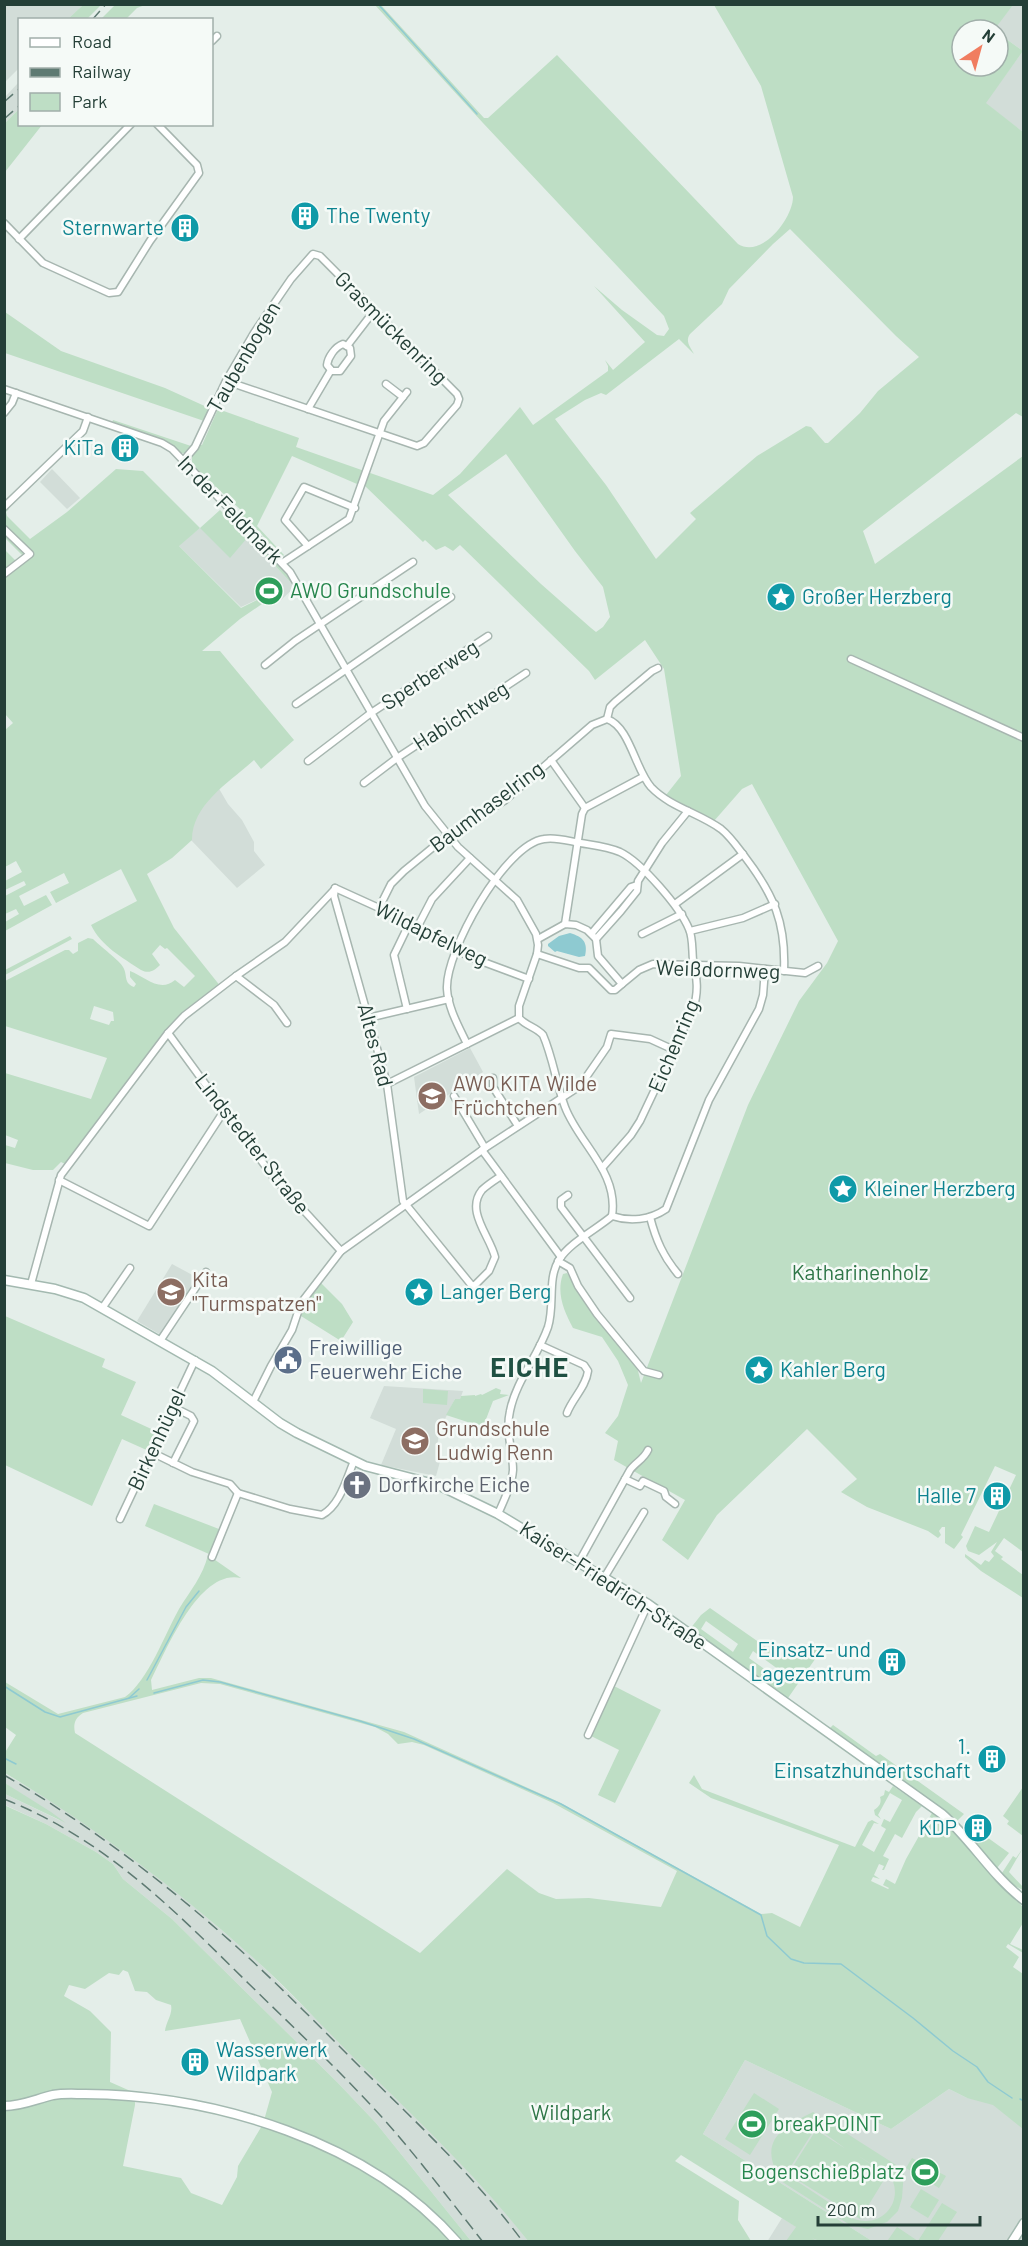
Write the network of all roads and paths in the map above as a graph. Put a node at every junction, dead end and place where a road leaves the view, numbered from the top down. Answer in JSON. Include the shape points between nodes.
{"nodes":[{"id":1,"x":129,"y":126,"type":"edge"},
{"id":2,"x":159,"y":126,"type":"edge"},
{"id":3,"x":4,"y":223,"type":"edge"},
{"id":4,"x":19,"y":238,"type":"junction"},
{"id":5,"x":309,"y":257,"type":"joint"},
{"id":6,"x":374,"y":311,"type":"junction"},
{"id":7,"x":347,"y":346,"type":"junction"},
{"id":8,"x":331,"y":370,"type":"junction"},
{"id":9,"x":226,"y":381,"type":"junction"},
{"id":10,"x":386,"y":384,"type":"dead end"},
{"id":11,"x":4,"y":389,"type":"edge"},
{"id":12,"x":16,"y":393,"type":"junction"},
{"id":13,"x":308,"y":409,"type":"junction"},
{"id":14,"x":4,"y":413,"type":"edge"},
{"id":15,"x":88,"y":417,"type":"junction"},
{"id":16,"x":380,"y":434,"type":"junction"},
{"id":17,"x":183,"y":460,"type":"junction"},
{"id":18,"x":4,"y":507,"type":"edge"},
{"id":19,"x":355,"y":508,"type":"junction"},
{"id":20,"x":4,"y":529,"type":"edge"},
{"id":21,"x":308,"y":546,"type":"junction"},
{"id":22,"x":413,"y":562,"type":"dead end"},
{"id":23,"x":282,"y":563,"type":"junction"},
{"id":24,"x":4,"y":574,"type":"edge"},
{"id":25,"x":451,"y":597,"type":"dead end"},
{"id":26,"x":321,"y":624,"type":"junction"},
{"id":27,"x":488,"y":636,"type":"dead end"},
{"id":28,"x":851,"y":658,"type":"dead end"},
{"id":29,"x":265,"y":665,"type":"dead end"},
{"id":30,"x":658,"y":668,"type":"dead end"},
{"id":31,"x":347,"y":669,"type":"junction"},
{"id":32,"x":526,"y":673,"type":"dead end"},
{"id":33,"x":296,"y":704,"type":"dead end"},
{"id":34,"x":371,"y":713,"type":"junction"},
{"id":35,"x":607,"y":719,"type":"junction"},
{"id":36,"x":1023,"y":738,"type":"edge"},
{"id":37,"x":397,"y":758,"type":"junction"},
{"id":38,"x":550,"y":760,"type":"junction"},
{"id":39,"x":308,"y":761,"type":"dead end"},
{"id":40,"x":643,"y":777,"type":"junction"},
{"id":41,"x":364,"y":783,"type":"dead end"},
{"id":42,"x":585,"y":808,"type":"junction"},
{"id":43,"x":688,"y":811,"type":"junction"},
{"id":44,"x":448,"y":835,"type":"junction"},
{"id":45,"x":578,"y":843,"type":"junction"},
{"id":46,"x":743,"y":854,"type":"junction"},
{"id":47,"x":470,"y":858,"type":"junction"},
{"id":48,"x":644,"y":872,"type":"junction"},
{"id":49,"x":496,"y":880,"type":"junction"},
{"id":50,"x":335,"y":888,"type":"junction"},
{"id":51,"x":675,"y":904,"type":"junction"},
{"id":52,"x":775,"y":904,"type":"junction"},
{"id":53,"x":379,"y":908,"type":"junction"},
{"id":54,"x":682,"y":914,"type":"junction"},
{"id":55,"x":409,"y":924,"type":"junction"},
{"id":56,"x":565,"y":924,"type":"junction"},
{"id":57,"x":417,"y":928,"type":"junction"},
{"id":58,"x":690,"y":931,"type":"junction"},
{"id":59,"x":642,"y":934,"type":"dead end"},
{"id":60,"x":594,"y":936,"type":"junction"},
{"id":61,"x":538,"y":939,"type":"junction"},
{"id":62,"x":457,"y":949,"type":"junction"},
{"id":63,"x":537,"y":954,"type":"junction"},
{"id":64,"x":695,"y":965,"type":"junction"},
{"id":65,"x":818,"y":966,"type":"dead end"},
{"id":66,"x":765,"y":969,"type":"junction"},
{"id":67,"x":784,"y":971,"type":"junction"},
{"id":68,"x":236,"y":976,"type":"junction"},
{"id":69,"x":529,"y":979,"type":"junction"},
{"id":70,"x":622,"y":984,"type":"junction"},
{"id":71,"x":449,"y":999,"type":"junction"},
{"id":72,"x":407,"y":1009,"type":"junction"},
{"id":73,"x":368,"y":1018,"type":"junction"},
{"id":74,"x":519,"y":1018,"type":"junction"},
{"id":75,"x":287,"y":1023,"type":"dead end"},
{"id":76,"x":168,"y":1033,"type":"junction"},
{"id":77,"x":467,"y":1044,"type":"junction"},
{"id":78,"x":674,"y":1050,"type":"junction"},
{"id":79,"x":493,"y":1078,"type":"dead end"},
{"id":80,"x":387,"y":1084,"type":"junction"},
{"id":81,"x":454,"y":1096,"type":"dead end"},
{"id":82,"x":562,"y":1098,"type":"junction"},
{"id":83,"x":224,"y":1111,"type":"junction"},
{"id":84,"x":518,"y":1126,"type":"junction"},
{"id":85,"x":483,"y":1149,"type":"junction"},
{"id":86,"x":602,"y":1168,"type":"junction"},
{"id":87,"x":501,"y":1176,"type":"junction"},
{"id":88,"x":59,"y":1180,"type":"junction"},
{"id":89,"x":568,"y":1195,"type":"dead end"},
{"id":90,"x":405,"y":1204,"type":"junction"},
{"id":91,"x":612,"y":1216,"type":"junction"},
{"id":92,"x":650,"y":1217,"type":"junction"},
{"id":93,"x":584,"y":1238,"type":"junction"},
{"id":94,"x":341,"y":1251,"type":"junction"},
{"id":95,"x":560,"y":1259,"type":"junction"},
{"id":96,"x":130,"y":1268,"type":"dead end"},
{"id":97,"x":206,"y":1272,"type":"dead end"},
{"id":98,"x":678,"y":1274,"type":"dead end"},
{"id":99,"x":4,"y":1280,"type":"edge"},
{"id":100,"x":31,"y":1284,"type":"junction"},
{"id":101,"x":630,"y":1298,"type":"dead end"},
{"id":102,"x":103,"y":1307,"type":"junction"},
{"id":103,"x":160,"y":1341,"type":"junction"},
{"id":104,"x":540,"y":1345,"type":"junction"},
{"id":105,"x":195,"y":1360,"type":"junction"},
{"id":106,"x":659,"y":1375,"type":"dead end"},
{"id":107,"x":253,"y":1402,"type":"junction"},
{"id":108,"x":172,"y":1407,"type":"junction"},
{"id":109,"x":567,"y":1413,"type":"dead end"},
{"id":110,"x":648,"y":1450,"type":"dead end"},
{"id":111,"x":151,"y":1452,"type":"junction"},
{"id":112,"x":354,"y":1461,"type":"junction"},
{"id":113,"x":173,"y":1463,"type":"junction"},
{"id":114,"x":625,"y":1479,"type":"junction"},
{"id":115,"x":238,"y":1493,"type":"junction"},
{"id":116,"x":675,"y":1504,"type":"dead end"},
{"id":117,"x":644,"y":1512,"type":"dead end"},
{"id":118,"x":498,"y":1514,"type":"junction"},
{"id":119,"x":120,"y":1519,"type":"dead end"},
{"id":120,"x":212,"y":1557,"type":"dead end"},
{"id":121,"x":579,"y":1563,"type":"junction"},
{"id":122,"x":604,"y":1578,"type":"junction"},
{"id":123,"x":648,"y":1604,"type":"junction"},
{"id":124,"x":588,"y":1735,"type":"dead end"},
{"id":125,"x":1023,"y":1900,"type":"edge"},
{"id":126,"x":4,"y":2106,"type":"edge"},
{"id":127,"x":1023,"y":2223,"type":"edge"},
{"id":128,"x":457,"y":2241,"type":"edge"},
{"id":129,"x":1012,"y":2241,"type":"edge"}],
"edges":[{"from":1,"to":4,"type":"street"},
{"from":2,"to":4,"type":"street","via":[[197,165],[199,173],[118,292],[109,293],[46,264]]},
{"from":3,"to":4,"type":"street"},
{"from":5,"to":6,"type":"street","name":"Grasmückenring","via":[[320,256]]},
{"from":5,"to":9,"type":"street","name":"Taubenbogen","via":[[267,313]]},
{"from":6,"to":7,"type":"street"},
{"from":6,"to":16,"type":"street","name":"Grasmückenring","via":[[459,399],[420,446]]},
{"from":7,"to":8,"type":"street","via":[[338,346],[328,359]]},
{"from":7,"to":8,"type":"street","via":[[350,358],[340,371]]},
{"from":8,"to":13,"type":"street"},
{"from":9,"to":13,"type":"street","name":"Grasmückenring"},
{"from":9,"to":17,"type":"street","name":"Taubenbogen","via":[[195,447]]},
{"from":10,"to":16,"type":"street","via":[[405,394],[386,417]]},
{"from":11,"to":12,"type":"street","name":"In der Feldmark"},
{"from":12,"to":14,"type":"street"},
{"from":12,"to":15,"type":"street","name":"In der Feldmark"},
{"from":13,"to":16,"type":"street","name":"Grasmückenring"},
{"from":15,"to":17,"type":"street","name":"In der Feldmark","via":[[162,444]]},
{"from":15,"to":18,"type":"street","via":[[80,434]]},
{"from":16,"to":19,"type":"street"},
{"from":17,"to":23,"type":"street","name":"In der Feldmark"},
{"from":19,"to":21,"type":"street","via":[[344,523]]},
{"from":19,"to":21,"type":"street","via":[[304,486],[285,520]]},
{"from":20,"to":24,"type":"street","via":[[30,554]]},
{"from":21,"to":23,"type":"street"},
{"from":22,"to":26,"type":"street"},
{"from":23,"to":26,"type":"street","name":"In der Feldmark"},
{"from":25,"to":31,"type":"street"},
{"from":26,"to":29,"type":"street"},
{"from":26,"to":31,"type":"street","name":"In der Feldmark"},
{"from":27,"to":34,"type":"street","name":"Sperberweg"},
{"from":28,"to":36,"type":"street"},
{"from":30,"to":35,"type":"street","name":"Baumhaselring","via":[[615,702]]},
{"from":31,"to":33,"type":"street"},
{"from":31,"to":34,"type":"street","name":"In der Feldmark"},
{"from":32,"to":37,"type":"street","name":"Habichtweg"},
{"from":34,"to":37,"type":"street","name":"In der Feldmark"},
{"from":34,"to":39,"type":"street","name":"Sperberweg"},
{"from":35,"to":38,"type":"street","name":"Baumhaselring","via":[[592,725]]},
{"from":35,"to":40,"type":"street","via":[[620,727]]},
{"from":37,"to":41,"type":"street","name":"Habichtweg"},
{"from":37,"to":44,"type":"street","name":"In der Feldmark","via":[[425,806]]},
{"from":38,"to":42,"type":"street"},
{"from":38,"to":44,"type":"street","name":"Baumhaselring","via":[[504,801]]},
{"from":40,"to":42,"type":"street"},
{"from":40,"to":43,"type":"street","via":[[660,795]]},
{"from":42,"to":45,"type":"street"},
{"from":43,"to":46,"type":"street","via":[[722,830]]},
{"from":43,"to":48,"type":"street"},
{"from":44,"to":47,"type":"street","name":"In der Feldmark"},
{"from":44,"to":53,"type":"street","name":"Baumhaselring","via":[[392,884]]},
{"from":45,"to":48,"type":"street","name":"Eichenring","via":[[621,853]]},
{"from":45,"to":49,"type":"street","name":"Eichenring","via":[[544,838],[531,843],[511,859]]},
{"from":45,"to":56,"type":"street"},
{"from":46,"to":51,"type":"street"},
{"from":46,"to":52,"type":"street"},
{"from":47,"to":49,"type":"street","name":"In der Feldmark"},
{"from":47,"to":57,"type":"street","via":[[432,899]]},
{"from":48,"to":51,"type":"street","name":"Eichenring"},
{"from":48,"to":60,"type":"street","via":[[628,903]]},
{"from":49,"to":61,"type":"street","name":"In der Feldmark","via":[[517,900]]},
{"from":49,"to":62,"type":"street","name":"Eichenring","via":[[475,908]]},
{"from":50,"to":53,"type":"street","name":"Wildapfelweg"},
{"from":50,"to":68,"type":"street","via":[[285,942]]},
{"from":50,"to":73,"type":"street","name":"Altes Rad"},
{"from":51,"to":54,"type":"street","name":"Eichenring"},
{"from":52,"to":58,"type":"street","via":[[743,918]]},
{"from":52,"to":67,"type":"street","via":[[784,938]]},
{"from":53,"to":55,"type":"street","name":"Wildapfelweg"},
{"from":54,"to":58,"type":"street","name":"Eichenring"},
{"from":54,"to":59,"type":"street"},
{"from":55,"to":57,"type":"street","name":"Wildapfelweg"},
{"from":55,"to":72,"type":"street","via":[[394,955]]},
{"from":56,"to":60,"type":"street","via":[[582,927]]},
{"from":56,"to":61,"type":"street"},
{"from":57,"to":62,"type":"street","name":"Wildapfelweg"},
{"from":58,"to":64,"type":"street","name":"Eichenring"},
{"from":60,"to":70,"type":"street","via":[[598,956]]},
{"from":61,"to":63,"type":"street"},
{"from":62,"to":69,"type":"street","name":"Wildapfelweg"},
{"from":62,"to":71,"type":"street","name":"Eichenring","via":[[447,978]]},
{"from":63,"to":69,"type":"street"},
{"from":63,"to":70,"type":"street","via":[[589,968],[611,990]]},
{"from":64,"to":66,"type":"street","name":"Weißdornweg"},
{"from":64,"to":70,"type":"street","name":"Weißdornweg","via":[[653,964]]},
{"from":64,"to":78,"type":"street","name":"Eichenring","via":[[696,1002]]},
{"from":65,"to":67,"type":"street","name":"Weißdornweg","via":[[805,973]]},
{"from":66,"to":67,"type":"street","name":"Weißdornweg"},
{"from":66,"to":92,"type":"street","via":[[759,1009],[705,1108],[670,1202],[666,1209]]},
{"from":68,"to":75,"type":"street","via":[[274,1005]]},
{"from":68,"to":76,"type":"street"},
{"from":69,"to":74,"type":"street"},
{"from":71,"to":72,"type":"street"},
{"from":71,"to":77,"type":"street","name":"Eichenring"},
{"from":72,"to":73,"type":"street"},
{"from":73,"to":80,"type":"street","name":"Altes Rad"},
{"from":74,"to":77,"type":"street"},
{"from":74,"to":82,"type":"street","via":[[543,1035]]},
{"from":76,"to":83,"type":"street","name":"Lindstedter Straße"},
{"from":76,"to":88,"type":"street"},
{"from":77,"to":80,"type":"street"},
{"from":78,"to":82,"type":"street","via":[[644,1037],[610,1034],[607,1047],[586,1079]]},
{"from":78,"to":86,"type":"street","name":"Eichenring","via":[[640,1121]]},
{"from":79,"to":84,"type":"street","via":[[493,1087]]},
{"from":80,"to":90,"type":"street","name":"Altes Rad"},
{"from":81,"to":85,"type":"street"},
{"from":82,"to":84,"type":"street"},
{"from":82,"to":86,"type":"street","via":[[575,1128]]},
{"from":83,"to":88,"type":"street","via":[[149,1226]]},
{"from":83,"to":94,"type":"street","name":"Lindstedter Straße","via":[[274,1178]]},
{"from":84,"to":85,"type":"street"},
{"from":85,"to":87,"type":"street"},
{"from":85,"to":90,"type":"street"},
{"from":86,"to":91,"type":"street","via":[[612,1193]]},
{"from":87,"to":90,"type":"street","via":[[482,1190],[476,1206],[495,1257],[489,1271],[473,1287]]},
{"from":87,"to":95,"type":"street"},
{"from":88,"to":100,"type":"street"},
{"from":89,"to":93,"type":"street","via":[[561,1200],[561,1207]]},
{"from":90,"to":94,"type":"street"},
{"from":91,"to":92,"type":"street","via":[[628,1220]]},
{"from":91,"to":93,"type":"street"},
{"from":92,"to":98,"type":"street","via":[[665,1258]]},
{"from":93,"to":95,"type":"street"},
{"from":93,"to":101,"type":"street"},
{"from":94,"to":107,"type":"street","via":[[301,1303],[292,1330]]},
{"from":95,"to":104,"type":"street","via":[[553,1277],[551,1313]]},
{"from":95,"to":106,"type":"street","via":[[570,1268],[597,1314],[644,1371]]},
{"from":96,"to":102,"type":"street"},
{"from":97,"to":103,"type":"street"},
{"from":99,"to":100,"type":"street","name":"Kaiser-Friedrich-Straße"},
{"from":100,"to":102,"type":"street","name":"Kaiser-Friedrich-Straße","via":[[74,1294]]},
{"from":102,"to":103,"type":"street","name":"Kaiser-Friedrich-Straße"},
{"from":103,"to":105,"type":"street","name":"Kaiser-Friedrich-Straße"},
{"from":104,"to":109,"type":"street","via":[[584,1365],[588,1371]]},
{"from":104,"to":118,"type":"street","via":[[510,1412],[508,1436],[513,1473]]},
{"from":105,"to":107,"type":"street","name":"Kaiser-Friedrich-Straße"},
{"from":105,"to":108,"type":"street","name":"Birkenhügel"},
{"from":107,"to":112,"type":"street","name":"Kaiser-Friedrich-Straße","via":[[297,1433]]},
{"from":108,"to":111,"type":"street","name":"Birkenhügel"},
{"from":108,"to":113,"type":"street","via":[[194,1421]]},
{"from":110,"to":114,"type":"street"},
{"from":111,"to":113,"type":"street"},
{"from":111,"to":119,"type":"street","name":"Birkenhügel"},
{"from":112,"to":115,"type":"street","via":[[336,1502],[322,1515]]},
{"from":112,"to":118,"type":"street","name":"Kaiser-Friedrich-Straße","via":[[438,1485]]},
{"from":113,"to":115,"type":"street","via":[[230,1484]]},
{"from":114,"to":116,"type":"street","via":[[640,1486],[643,1481],[654,1486]]},
{"from":114,"to":121,"type":"street"},
{"from":115,"to":120,"type":"street"},
{"from":117,"to":122,"type":"street"},
{"from":118,"to":121,"type":"street","name":"Kaiser-Friedrich-Straße"},
{"from":121,"to":122,"type":"street","name":"Kaiser-Friedrich-Straße"},
{"from":122,"to":123,"type":"street","name":"Kaiser-Friedrich-Straße"},
{"from":123,"to":124,"type":"street"},
{"from":123,"to":125,"type":"street","name":"Kaiser-Friedrich-Straße","via":[[942,1814]]},
{"from":126,"to":128,"type":"street","via":[[55,2095],[128,2096],[187,2104],[254,2121],[312,2140],[359,2163],[395,2186]]},
{"from":127,"to":129,"type":"street"}]}
